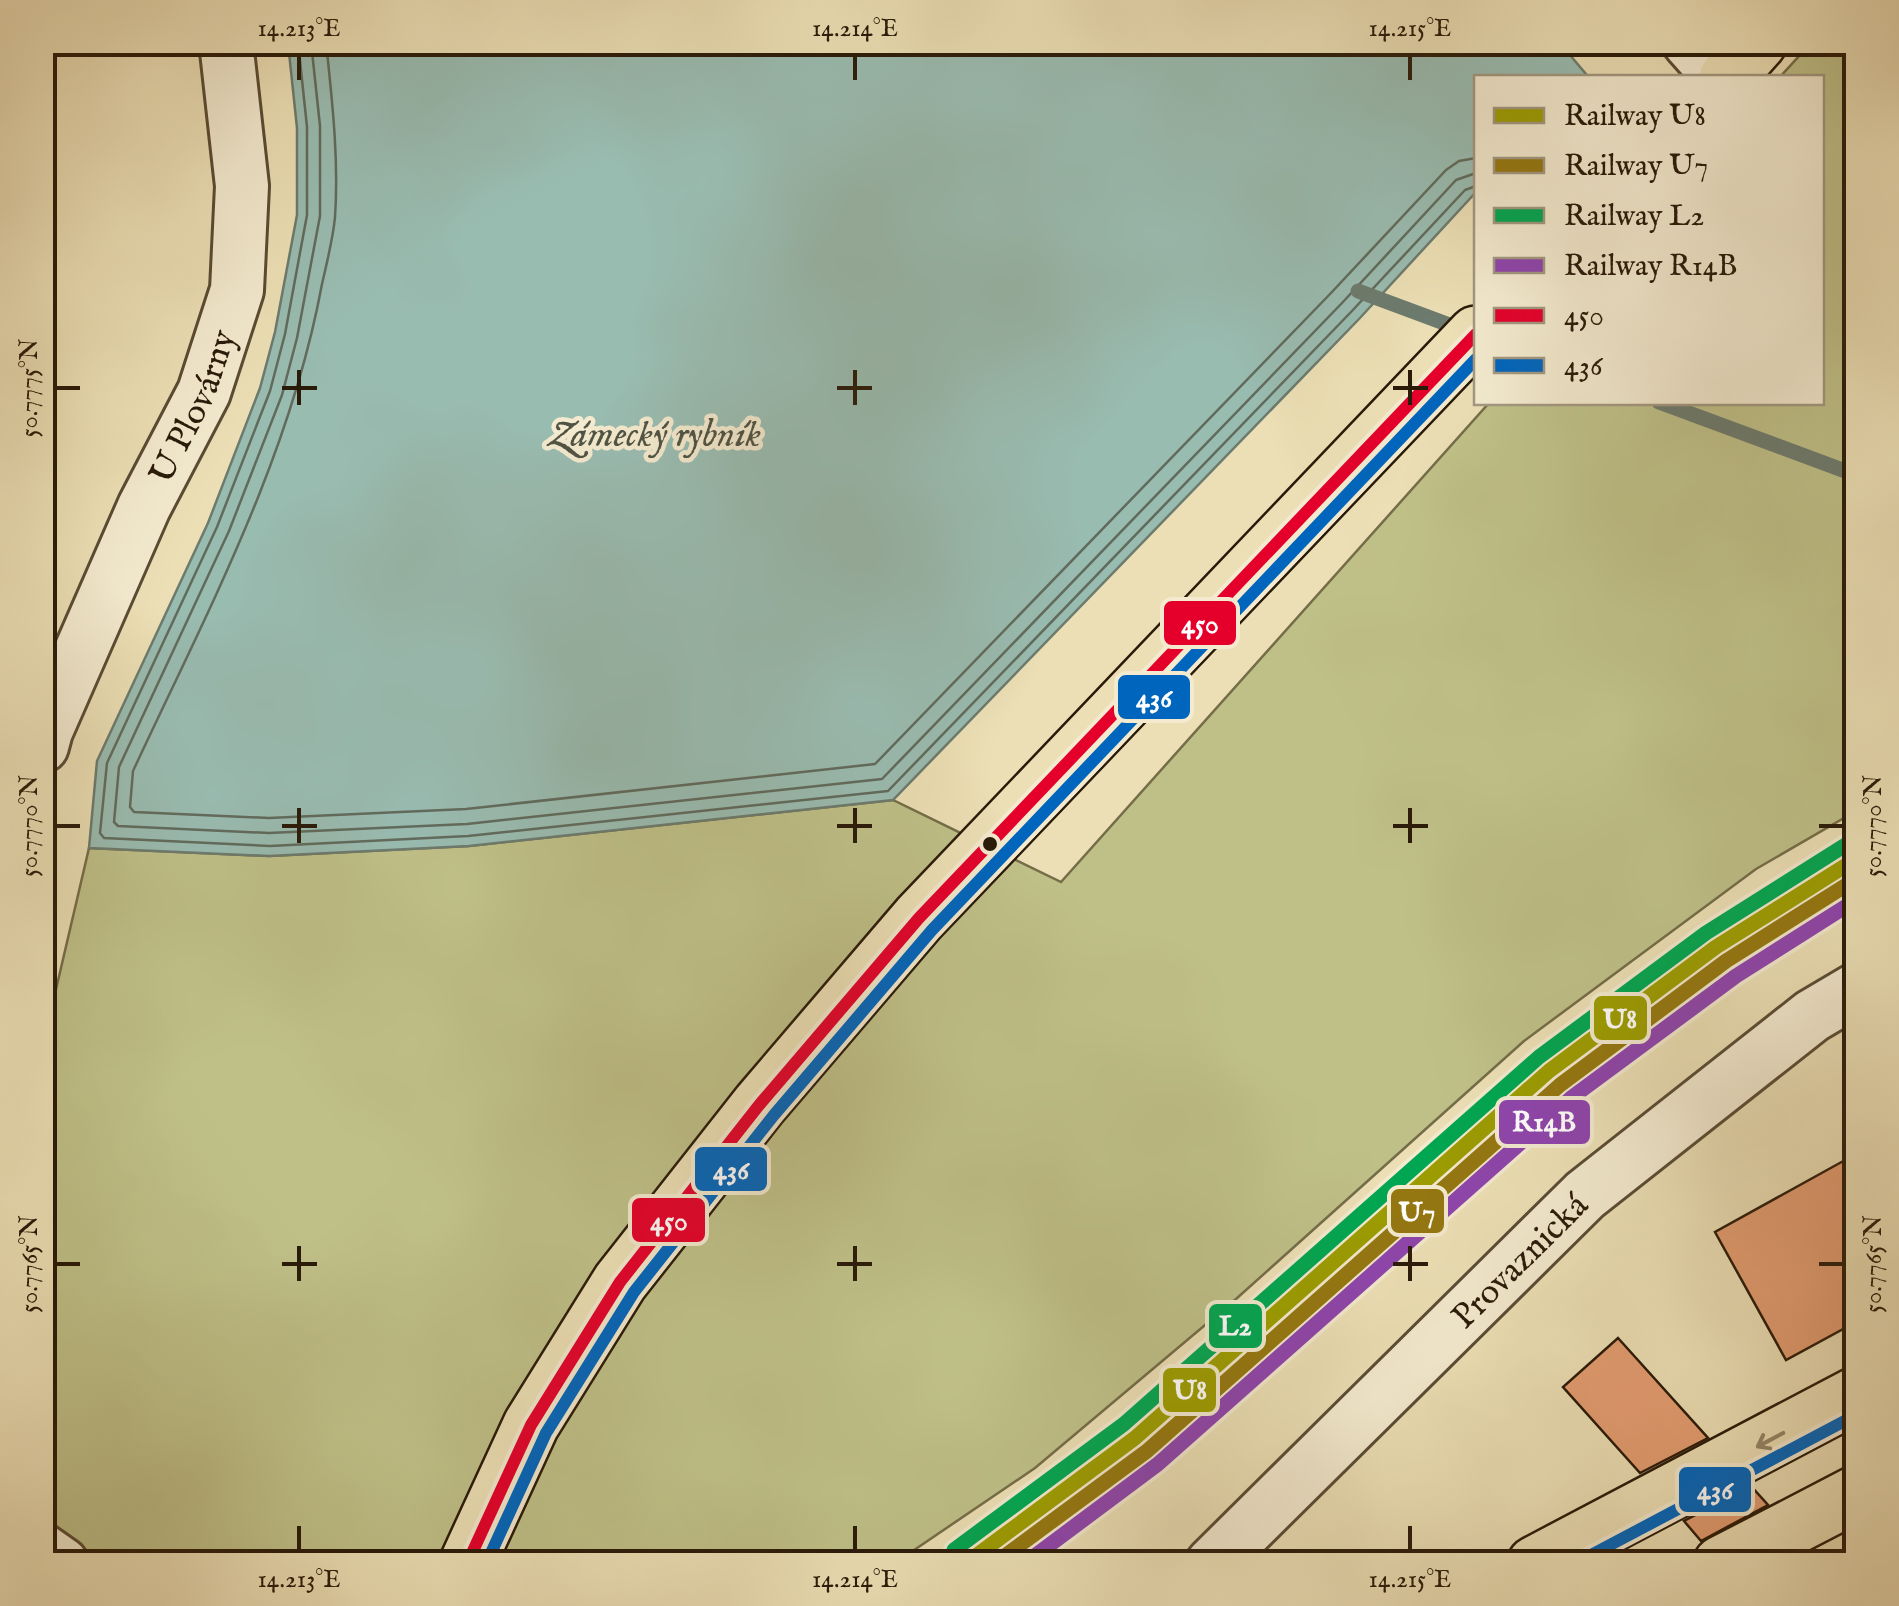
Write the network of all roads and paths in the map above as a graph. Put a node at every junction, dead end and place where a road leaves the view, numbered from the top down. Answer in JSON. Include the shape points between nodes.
{"nodes":[{"id":1,"x":226,"y":42,"type":"edge"},
{"id":2,"x":1689,"y":42,"type":"edge"},
{"id":3,"x":1758,"y":42,"type":"edge"},
{"id":4,"x":1721,"y":75,"type":"edge"},
{"id":5,"x":1727,"y":75,"type":"edge"},
{"id":6,"x":1462,"y":350,"type":"edge"},
{"id":7,"x":42,"y":746,"type":"edge"},
{"id":8,"x":1856,"y":990,"type":"edge"},
{"id":9,"x":1856,"y":1394,"type":"edge"},
{"id":10,"x":1856,"y":1494,"type":"edge"},
{"id":11,"x":42,"y":1550,"type":"edge"},
{"id":12,"x":62,"y":1564,"type":"edge"},
{"id":13,"x":467,"y":1564,"type":"edge"},
{"id":14,"x":1212,"y":1564,"type":"edge"},
{"id":15,"x":1535,"y":1564,"type":"edge"},
{"id":16,"x":1722,"y":1564,"type":"edge"}],
"edges":[{"from":1,"to":7,"type":"street","name":"U Plovárny","via":[[242,186],[237,290],[204,392],[144,507]]},
{"from":2,"to":4,"type":"street"},
{"from":3,"to":5,"type":"main road"},
{"from":6,"to":13,"type":"main road","via":[[919,918],[760,1104],[620,1282],[531,1425]]},
{"from":8,"to":14,"type":"street","name":"Provaznická","via":[[1798,1026],[1585,1195]]},
{"from":9,"to":15,"type":"main road","one_way":true},
{"from":10,"to":16,"type":"main road"},
{"from":11,"to":12,"type":"street"}]}
